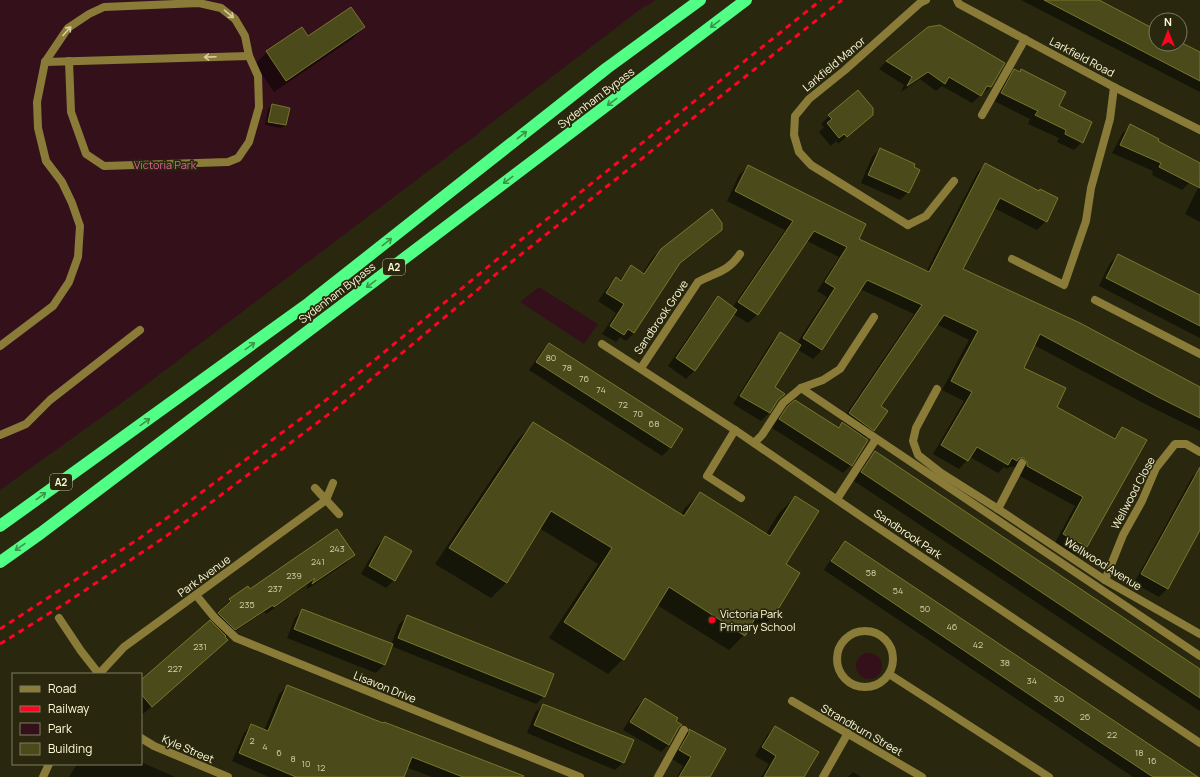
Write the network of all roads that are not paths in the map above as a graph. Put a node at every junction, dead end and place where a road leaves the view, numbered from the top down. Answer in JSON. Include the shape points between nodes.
{"nodes":[{"id":1,"x":700,"y":0,"type":"edge"},
{"id":2,"x":746,"y":0,"type":"edge"},
{"id":3,"x":926,"y":0,"type":"edge"},
{"id":4,"x":957,"y":0,"type":"edge"},
{"id":5,"x":1025,"y":39,"type":"junction"},
{"id":6,"x":249,"y":56,"type":"junction"},
{"id":7,"x":69,"y":61,"type":"junction"},
{"id":8,"x":45,"y":62,"type":"junction"},
{"id":9,"x":1114,"y":87,"type":"junction"},
{"id":10,"x":982,"y":115,"type":"dead end"},
{"id":11,"x":1200,"y":130,"type":"edge"},
{"id":12,"x":954,"y":181,"type":"dead end"},
{"id":13,"x":740,"y":254,"type":"dead end"},
{"id":14,"x":1012,"y":259,"type":"dead end"},
{"id":15,"x":1095,"y":300,"type":"dead end"},
{"id":16,"x":874,"y":317,"type":"dead end"},
{"id":17,"x":140,"y":330,"type":"dead end"},
{"id":18,"x":602,"y":344,"type":"dead end"},
{"id":19,"x":0,"y":346,"type":"edge"},
{"id":20,"x":1200,"y":354,"type":"edge"},
{"id":21,"x":641,"y":368,"type":"junction"},
{"id":22,"x":801,"y":388,"type":"junction"},
{"id":23,"x":937,"y":389,"type":"dead end"},
{"id":24,"x":735,"y":430,"type":"junction"},
{"id":25,"x":0,"y":435,"type":"edge"},
{"id":26,"x":876,"y":439,"type":"junction"},
{"id":27,"x":754,"y":443,"type":"junction"},
{"id":28,"x":1200,"y":452,"type":"edge"},
{"id":29,"x":1022,"y":463,"type":"dead end"},
{"id":30,"x":333,"y":483,"type":"dead end"},
{"id":31,"x":315,"y":488,"type":"dead end"},
{"id":32,"x":741,"y":498,"type":"dead end"},
{"id":33,"x":837,"y":499,"type":"junction"},
{"id":34,"x":326,"y":500,"type":"junction"},
{"id":35,"x":998,"y":509,"type":"junction"},
{"id":36,"x":339,"y":514,"type":"dead end"},
{"id":37,"x":0,"y":526,"type":"edge"},
{"id":38,"x":0,"y":562,"type":"edge"},
{"id":39,"x":1105,"y":580,"type":"junction"},
{"id":40,"x":196,"y":595,"type":"junction"},
{"id":41,"x":59,"y":618,"type":"dead end"},
{"id":42,"x":1200,"y":634,"type":"edge"},
{"id":43,"x":1200,"y":656,"type":"edge"},
{"id":44,"x":98,"y":673,"type":"edge"},
{"id":45,"x":100,"y":673,"type":"edge"},
{"id":46,"x":889,"y":674,"type":"junction"},
{"id":47,"x":792,"y":701,"type":"dead end"},
{"id":48,"x":684,"y":730,"type":"dead end"},
{"id":49,"x":848,"y":733,"type":"junction"},
{"id":50,"x":142,"y":739,"type":"edge"},
{"id":51,"x":1200,"y":743,"type":"edge"},
{"id":52,"x":49,"y":765,"type":"edge"},
{"id":53,"x":43,"y":777,"type":"edge"},
{"id":54,"x":228,"y":777,"type":"edge"},
{"id":55,"x":580,"y":777,"type":"edge"},
{"id":56,"x":658,"y":777,"type":"edge"},
{"id":57,"x":823,"y":777,"type":"edge"},
{"id":58,"x":922,"y":777,"type":"edge"},
{"id":59,"x":1049,"y":777,"type":"edge"}],
"edges":[{"from":37,"to":1,"type":"highway","name":"Sydenham Bypass","number":"A2","one_way":true,"via":[[309,303],[607,68]]},
{"from":2,"to":38,"type":"highway","name":"Sydenham Bypass","number":"A2","one_way":true},
{"from":3,"to":12,"type":"street","name":"Larkfield Manor","via":[[809,99],[795,116],[794,135],[799,152],[811,165],[908,225],[926,216]]},
{"from":4,"to":5,"type":"street","name":"Larkfield Road","via":[[959,4]]},
{"from":5,"to":9,"type":"street","name":"Larkfield Road"},
{"from":5,"to":10,"type":"street"},
{"from":6,"to":7,"type":"street","one_way":true},
{"from":6,"to":7,"type":"street","via":[[258,76],[259,107],[248,142],[238,158],[228,162],[104,166],[86,154],[71,112]]},
{"from":8,"to":6,"type":"street","one_way":true,"via":[[68,28],[104,7],[199,3],[221,8],[234,19],[245,36]]},
{"from":7,"to":8,"type":"street"},
{"from":8,"to":19,"type":"street","via":[[36,102],[38,128],[46,160],[62,182],[80,226],[78,258],[69,282],[53,306]]},
{"from":9,"to":11,"type":"street","name":"Larkfield Road"},
{"from":9,"to":14,"type":"street","via":[[1110,119],[1091,188],[1086,221],[1064,285]]},
{"from":13,"to":21,"type":"street","name":"Sandbrook Grove","via":[[734,263],[723,271],[711,274],[698,282]]},
{"from":15,"to":20,"type":"street"},
{"from":16,"to":22,"type":"street","via":[[840,369],[823,380]]},
{"from":17,"to":25,"type":"street","via":[[50,400],[26,424]]},
{"from":18,"to":21,"type":"street","name":"Sandbrook Park"},
{"from":21,"to":24,"type":"street","name":"Sandbrook Park"},
{"from":22,"to":26,"type":"street"},
{"from":22,"to":27,"type":"street","via":[[783,404]]},
{"from":23,"to":35,"type":"street","name":"Wellwood Avenue","via":[[916,428],[913,441],[918,455],[941,473]]},
{"from":24,"to":27,"type":"street","name":"Sandbrook Park"},
{"from":24,"to":32,"type":"street","via":[[707,476]]},
{"from":26,"to":33,"type":"street"},
{"from":26,"to":43,"type":"street"},
{"from":27,"to":33,"type":"street","name":"Sandbrook Park"},
{"from":28,"to":39,"type":"street","name":"Wellwood Close","via":[[1186,444],[1175,444],[1156,468],[1142,501],[1123,535]]},
{"from":29,"to":35,"type":"street"},
{"from":30,"to":34,"type":"street"},
{"from":31,"to":34,"type":"street"},
{"from":33,"to":51,"type":"street","name":"Sandbrook Park"},
{"from":34,"to":36,"type":"street"},
{"from":34,"to":40,"type":"street","name":"Park Avenue"},
{"from":35,"to":39,"type":"street","name":"Wellwood Avenue"},
{"from":39,"to":42,"type":"street","name":"Wellwood Avenue"},
{"from":40,"to":45,"type":"street","name":"Park Avenue","via":[[124,647]]},
{"from":40,"to":55,"type":"street","name":"Lisavon Drive","via":[[236,638]]},
{"from":41,"to":44,"type":"street"},
{"from":46,"to":46,"type":"street","via":[[879,683],[866,687],[848,682],[838,666],[837,657],[845,640],[862,631],[879,634],[886,640],[894,657]]},
{"from":46,"to":59,"type":"street"},
{"from":47,"to":49,"type":"street","name":"Strandburn Street"},
{"from":48,"to":56,"type":"street"},
{"from":49,"to":57,"type":"street"},
{"from":49,"to":58,"type":"street","name":"Strandburn Street"},
{"from":50,"to":54,"type":"street","name":"Kyle Street"},
{"from":52,"to":53,"type":"street"}]}
